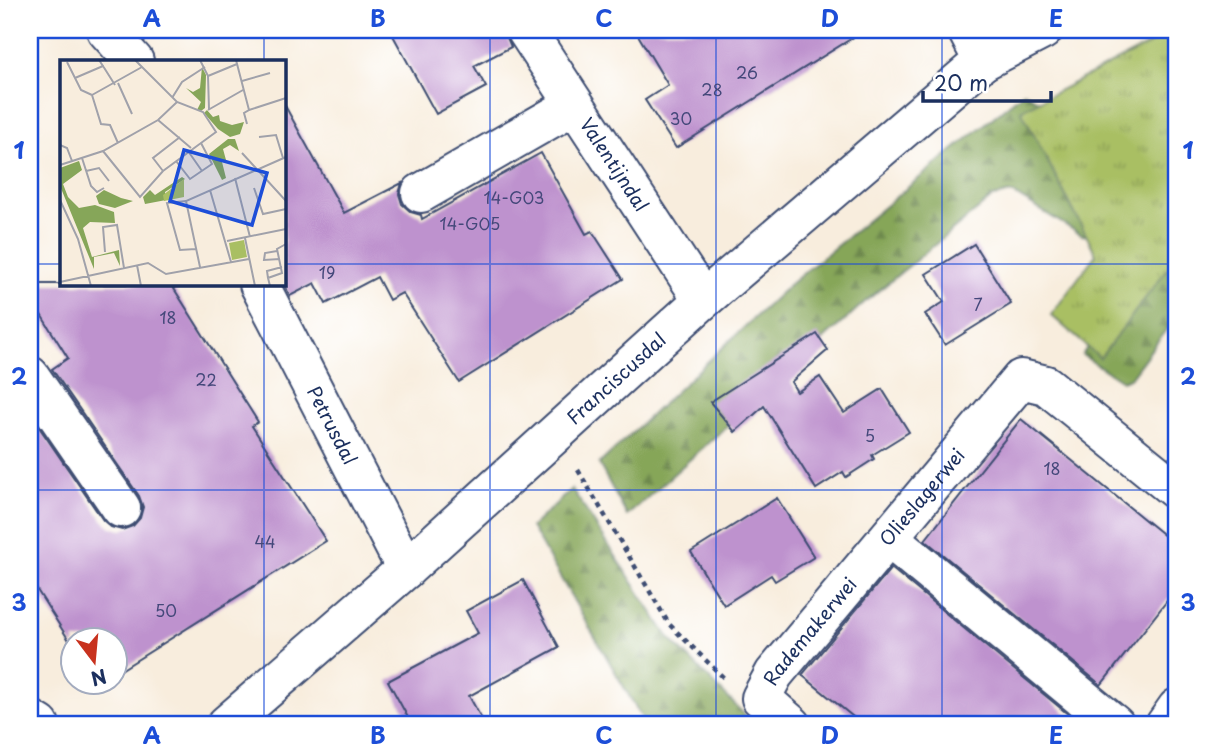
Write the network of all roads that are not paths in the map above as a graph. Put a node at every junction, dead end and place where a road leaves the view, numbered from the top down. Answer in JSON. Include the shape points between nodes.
{"nodes":[{"id":1,"x":106,"y":30,"type":"edge"},
{"id":2,"x":526,"y":30,"type":"edge"},
{"id":3,"x":1043,"y":30,"type":"edge"},
{"id":4,"x":975,"y":45,"type":"edge"},
{"id":5,"x":133,"y":60,"type":"edge"},
{"id":6,"x":574,"y":105,"type":"junction"},
{"id":7,"x":421,"y":193,"type":"dead end"},
{"id":8,"x":260,"y":285,"type":"edge"},
{"id":9,"x":703,"y":300,"type":"junction"},
{"id":10,"x":30,"y":376,"type":"edge"},
{"id":11,"x":1177,"y":491,"type":"edge"},
{"id":12,"x":121,"y":509,"type":"dead end"},
{"id":13,"x":889,"y":538,"type":"junction"},
{"id":14,"x":407,"y":569,"type":"junction"},
{"id":15,"x":1177,"y":708,"type":"edge"},
{"id":16,"x":30,"y":719,"type":"edge"},
{"id":17,"x":40,"y":725,"type":"edge"},
{"id":18,"x":226,"y":725,"type":"edge"},
{"id":19,"x":792,"y":725,"type":"edge"},
{"id":20,"x":1115,"y":725,"type":"edge"},
{"id":21,"x":1165,"y":725,"type":"edge"}],
"edges":[{"from":1,"to":5,"type":"street"},
{"from":2,"to":6,"type":"street","name":"Valentijndal"},
{"from":3,"to":4,"type":"street","name":"Franciscusdal"},
{"from":4,"to":9,"type":"street","name":"Franciscusdal"},
{"from":6,"to":7,"type":"street"},
{"from":6,"to":9,"type":"street","name":"Valentijndal"},
{"from":8,"to":14,"type":"street","name":"Petrusdal"},
{"from":9,"to":14,"type":"street","name":"Franciscusdal"},
{"from":10,"to":12,"type":"street"},
{"from":11,"to":13,"type":"street","name":"Olieslagerwei","via":[[1045,385],[1021,379]]},
{"from":13,"to":19,"type":"street","name":"Rademakerwei","via":[[774,674],[761,698]]},
{"from":13,"to":20,"type":"street","name":"Olieslagerwei"},
{"from":14,"to":18,"type":"street","name":"Franciscusdal"},
{"from":15,"to":21,"type":"street"},
{"from":16,"to":17,"type":"street"}]}
